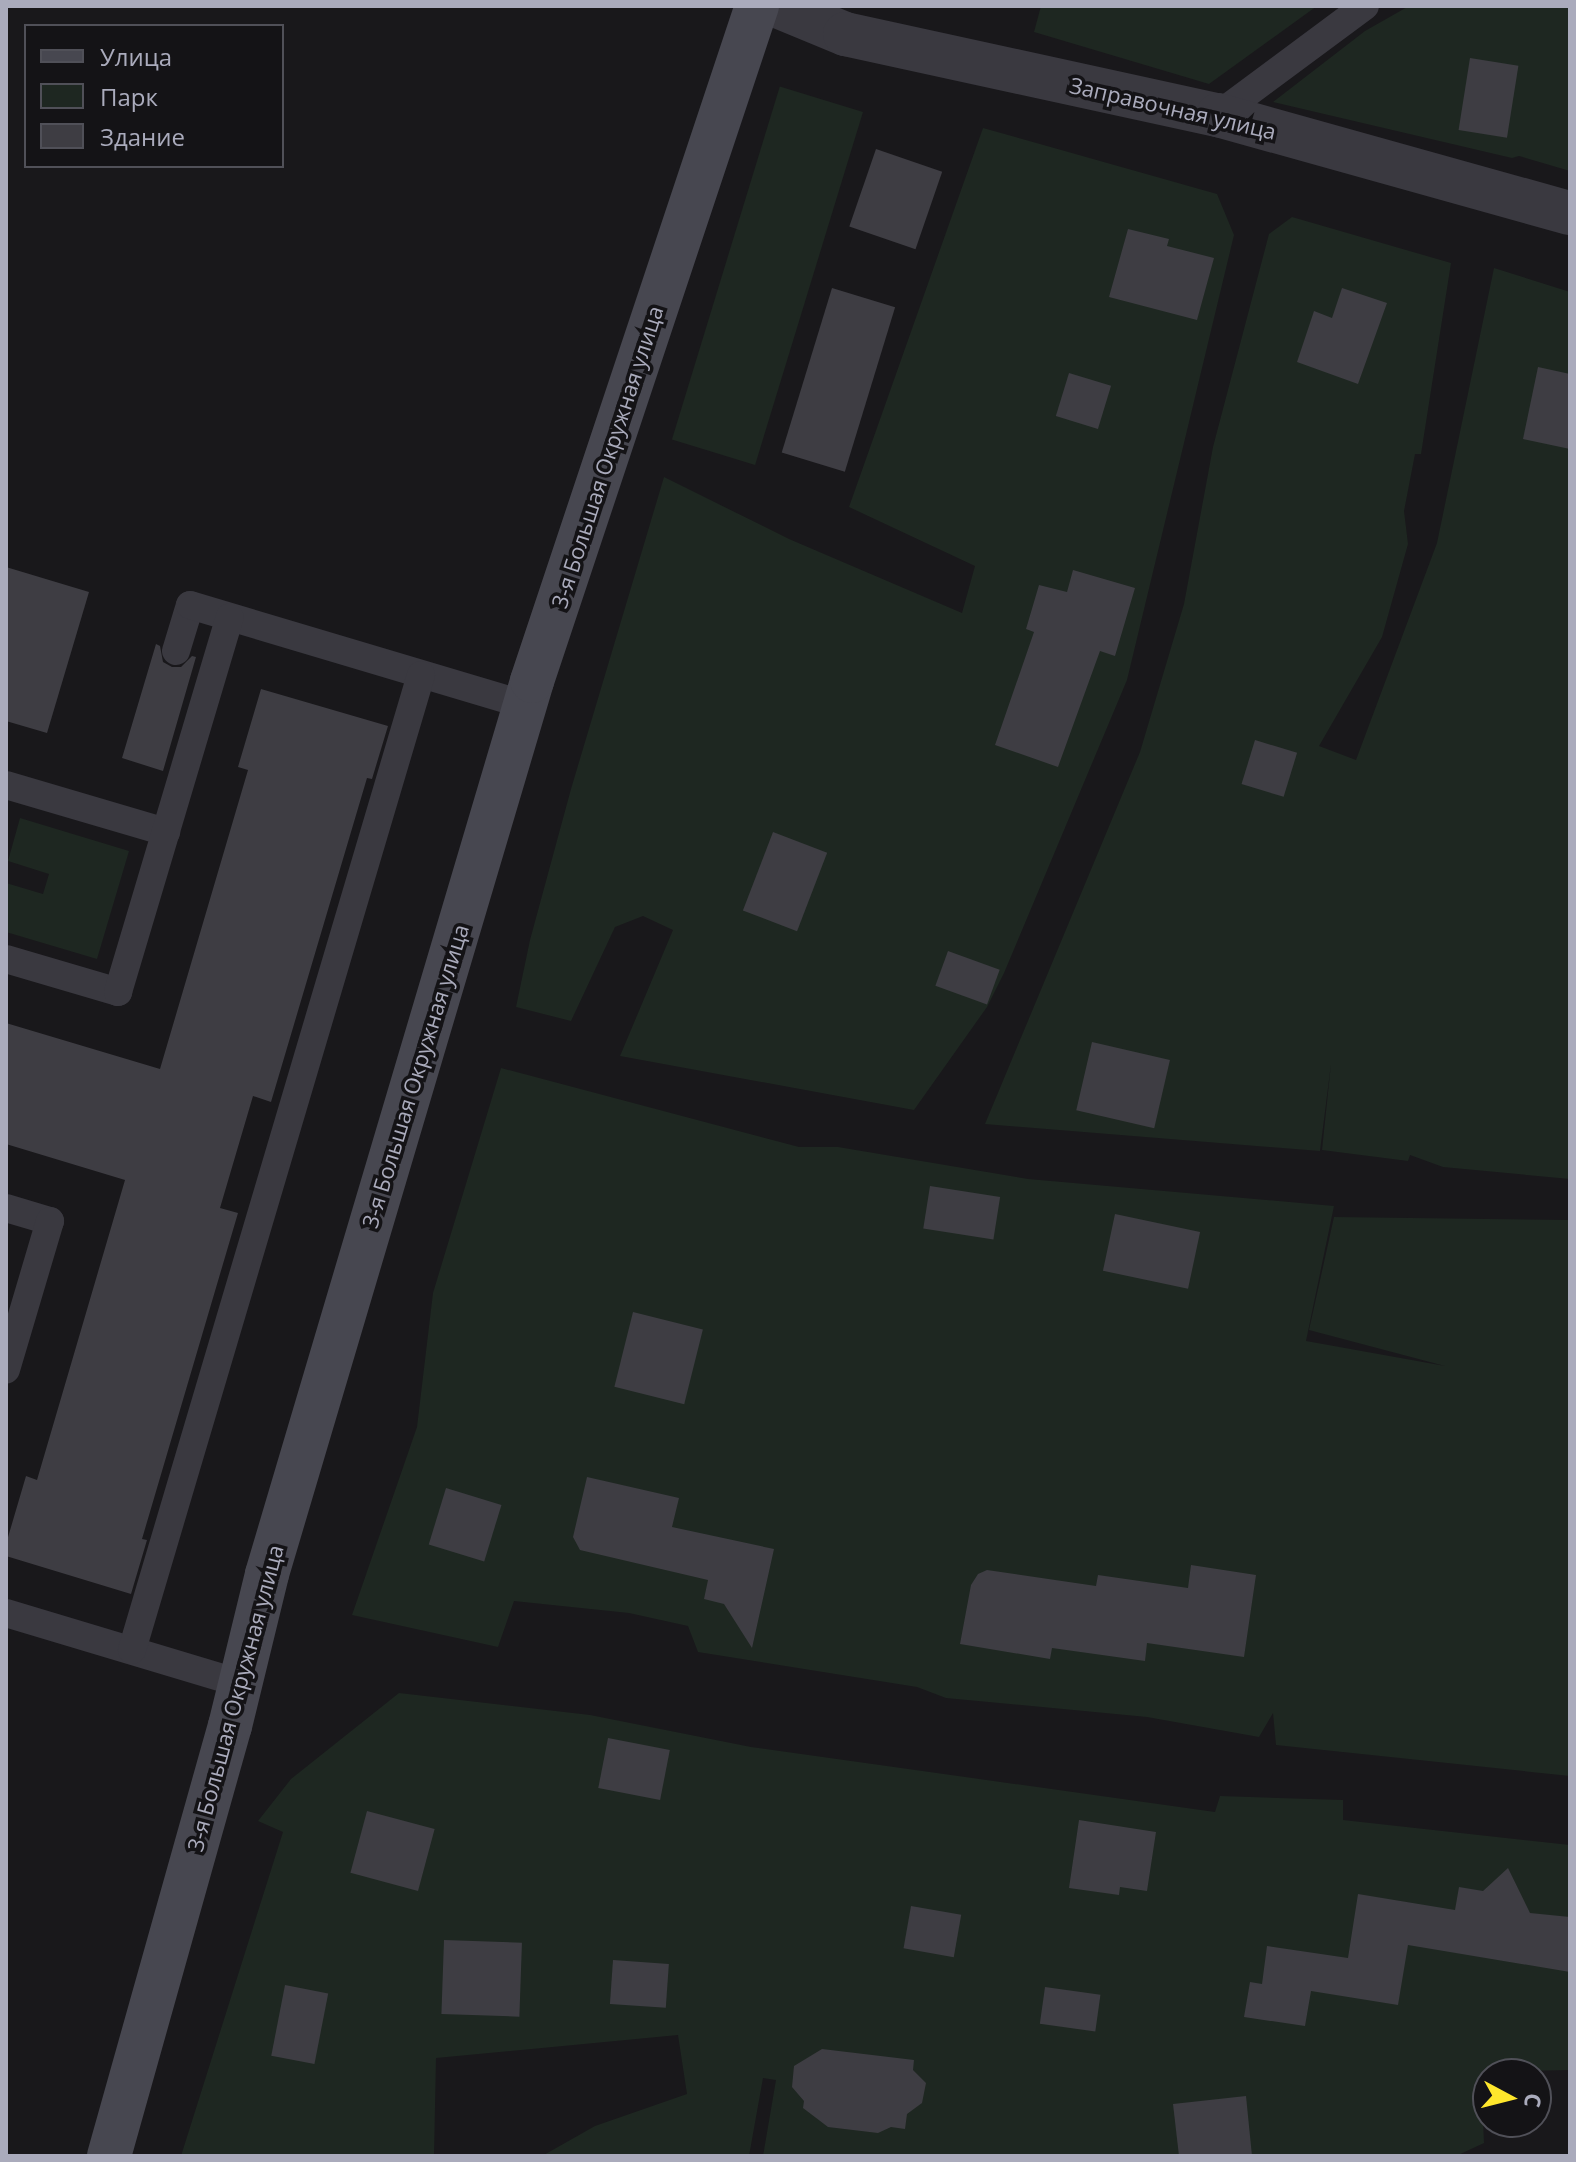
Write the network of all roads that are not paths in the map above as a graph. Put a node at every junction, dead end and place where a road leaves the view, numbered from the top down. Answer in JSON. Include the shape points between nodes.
{"nodes":[{"id":1,"x":757,"y":6,"type":"edge"},
{"id":2,"x":777,"y":6,"type":"edge"},
{"id":3,"x":1365,"y":6,"type":"edge"},
{"id":4,"x":1218,"y":115,"type":"junction"},
{"id":5,"x":1570,"y":213,"type":"edge"},
{"id":6,"x":230,"y":617,"type":"junction"},
{"id":7,"x":176,"y":651,"type":"dead end"},
{"id":8,"x":421,"y":675,"type":"junction"},
{"id":9,"x":525,"y":705,"type":"junction"},
{"id":10,"x":6,"y":785,"type":"edge"},
{"id":11,"x":166,"y":832,"type":"junction"},
{"id":12,"x":6,"y":959,"type":"edge"},
{"id":13,"x":6,"y":1208,"type":"edge"},
{"id":14,"x":6,"y":1370,"type":"edge"},
{"id":15,"x":6,"y":1613,"type":"edge"},
{"id":16,"x":132,"y":1650,"type":"junction"},
{"id":17,"x":240,"y":1683,"type":"junction"},
{"id":18,"x":109,"y":2156,"type":"edge"}],
"edges":[{"from":1,"to":9,"type":"street","name":"3-я Большая Окружная улица"},
{"from":2,"to":4,"type":"street","name":"Заправочная улица","via":[[845,34]]},
{"from":3,"to":4,"type":"lane"},
{"from":4,"to":5,"type":"street","name":"Заправочная улица"},
{"from":6,"to":7,"type":"lane","via":[[190,605]]},
{"from":6,"to":8,"type":"lane"},
{"from":6,"to":11,"type":"lane"},
{"from":8,"to":9,"type":"lane"},
{"from":8,"to":16,"type":"lane"},
{"from":9,"to":17,"type":"street","name":"3-я Большая Окружная улица","via":[[271,1558]]},
{"from":10,"to":11,"type":"lane"},
{"from":11,"to":12,"type":"lane","via":[[118,992]]},
{"from":13,"to":14,"type":"lane","via":[[50,1221]]},
{"from":15,"to":16,"type":"lane"},
{"from":16,"to":17,"type":"lane"},
{"from":17,"to":18,"type":"street","name":"3-я Большая Окружная улица"}]}
